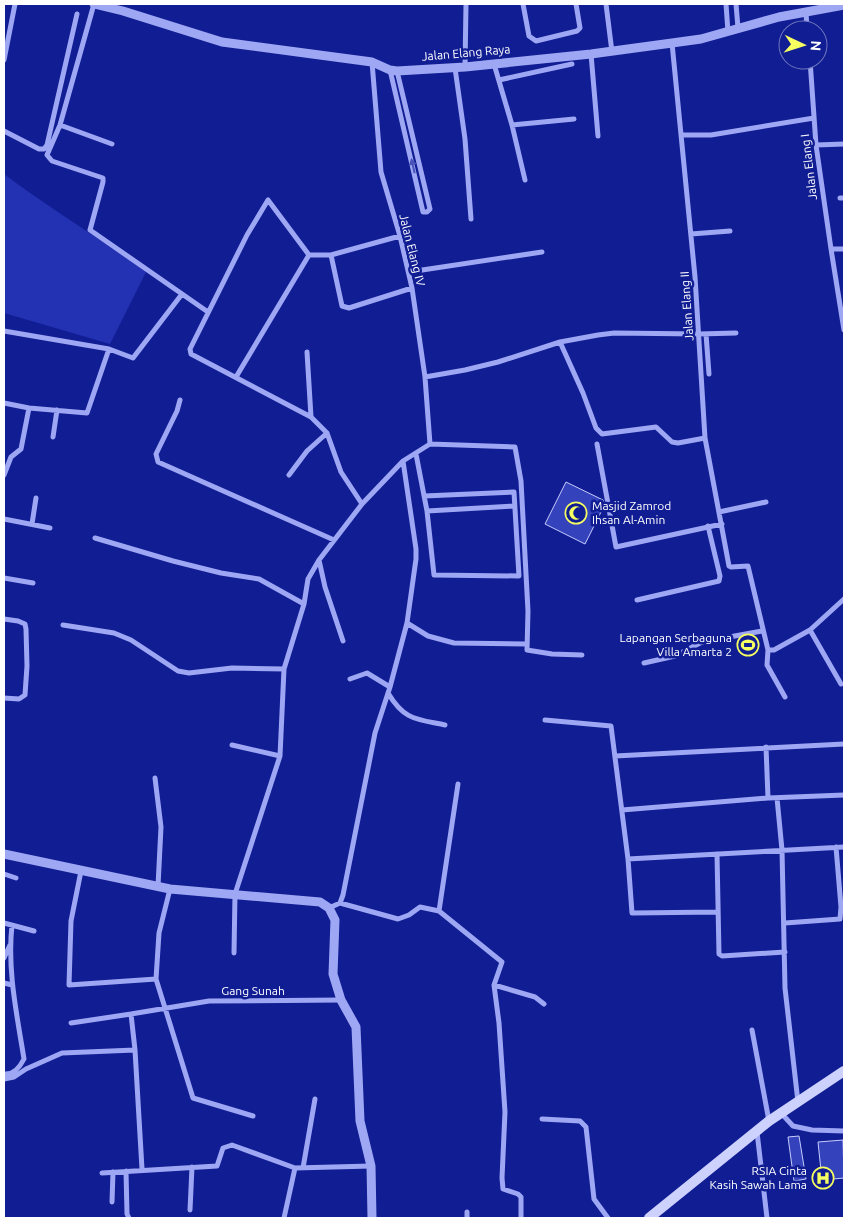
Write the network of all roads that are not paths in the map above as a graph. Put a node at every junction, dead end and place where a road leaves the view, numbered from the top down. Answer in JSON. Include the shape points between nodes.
{"nodes":[{"id":1,"x":15,"y":4,"type":"edge"},
{"id":2,"x":94,"y":4,"type":"edge"},
{"id":3,"x":466,"y":4,"type":"edge"},
{"id":4,"x":523,"y":4,"type":"edge"},
{"id":5,"x":576,"y":4,"type":"edge"},
{"id":6,"x":606,"y":4,"type":"edge"},
{"id":7,"x":726,"y":4,"type":"edge"},
{"id":8,"x":736,"y":4,"type":"edge"},
{"id":9,"x":844,"y":5,"type":"edge"},
{"id":10,"x":806,"y":11,"type":"junction"},
{"id":11,"x":77,"y":14,"type":"dead end"},
{"id":12,"x":806,"y":20,"type":"edge"},
{"id":13,"x":738,"y":28,"type":"junction"},
{"id":14,"x":728,"y":32,"type":"junction"},
{"id":15,"x":672,"y":43,"type":"junction"},
{"id":16,"x":612,"y":52,"type":"junction"},
{"id":17,"x":591,"y":54,"type":"junction"},
{"id":18,"x":4,"y":60,"type":"edge"},
{"id":19,"x":372,"y":62,"type":"junction"},
{"id":20,"x":494,"y":64,"type":"junction"},
{"id":21,"x":572,"y":64,"type":"dead end"},
{"id":22,"x":460,"y":67,"type":"junction"},
{"id":23,"x":394,"y":70,"type":"junction"},
{"id":24,"x":811,"y":70,"type":"edge"},
{"id":25,"x":499,"y":80,"type":"junction"},
{"id":26,"x":814,"y":118,"type":"junction"},
{"id":27,"x":574,"y":119,"type":"dead end"},
{"id":28,"x":60,"y":125,"type":"junction"},
{"id":29,"x":512,"y":125,"type":"junction"},
{"id":30,"x":4,"y":131,"type":"edge"},
{"id":31,"x":682,"y":135,"type":"junction"},
{"id":32,"x":598,"y":136,"type":"dead end"},
{"id":33,"x":112,"y":144,"type":"dead end"},
{"id":34,"x":844,"y":144,"type":"edge"},
{"id":35,"x":816,"y":146,"type":"junction"},
{"id":36,"x":525,"y":180,"type":"dead end"},
{"id":37,"x":471,"y":219,"type":"dead end"},
{"id":38,"x":730,"y":231,"type":"dead end"},
{"id":39,"x":691,"y":234,"type":"junction"},
{"id":40,"x":400,"y":236,"type":"junction"},
{"id":41,"x":831,"y":249,"type":"junction"},
{"id":42,"x":844,"y":249,"type":"edge"},
{"id":43,"x":542,"y":252,"type":"dead end"},
{"id":44,"x":309,"y":255,"type":"junction"},
{"id":45,"x":331,"y":255,"type":"junction"},
{"id":46,"x":409,"y":272,"type":"junction"},
{"id":47,"x":412,"y":288,"type":"junction"},
{"id":48,"x":182,"y":294,"type":"junction"},
{"id":49,"x":208,"y":312,"type":"junction"},
{"id":50,"x":844,"y":330,"type":"edge"},
{"id":51,"x":4,"y":331,"type":"edge"},
{"id":52,"x":736,"y":332,"type":"dead end"},
{"id":53,"x":699,"y":334,"type":"junction"},
{"id":54,"x":706,"y":334,"type":"junction"},
{"id":55,"x":560,"y":342,"type":"junction"},
{"id":56,"x":109,"y":349,"type":"junction"},
{"id":57,"x":307,"y":352,"type":"dead end"},
{"id":58,"x":709,"y":374,"type":"dead end"},
{"id":59,"x":236,"y":377,"type":"junction"},
{"id":60,"x":425,"y":377,"type":"junction"},
{"id":61,"x":180,"y":400,"type":"dead end"},
{"id":62,"x":4,"y":403,"type":"edge"},
{"id":63,"x":30,"y":408,"type":"junction"},
{"id":64,"x":57,"y":410,"type":"junction"},
{"id":65,"x":311,"y":416,"type":"junction"},
{"id":66,"x":327,"y":433,"type":"junction"},
{"id":67,"x":53,"y":437,"type":"dead end"},
{"id":68,"x":705,"y":438,"type":"junction"},
{"id":69,"x":430,"y":444,"type":"junction"},
{"id":70,"x":597,"y":444,"type":"dead end"},
{"id":71,"x":416,"y":454,"type":"junction"},
{"id":72,"x":403,"y":461,"type":"junction"},
{"id":73,"x":4,"y":475,"type":"edge"},
{"id":74,"x":289,"y":475,"type":"dead end"},
{"id":75,"x":424,"y":496,"type":"junction"},
{"id":76,"x":36,"y":498,"type":"dead end"},
{"id":77,"x":766,"y":502,"type":"dead end"},
{"id":78,"x":362,"y":504,"type":"junction"},
{"id":79,"x":514,"y":506,"type":"junction"},
{"id":80,"x":427,"y":511,"type":"junction"},
{"id":81,"x":719,"y":512,"type":"junction"},
{"id":82,"x":4,"y":519,"type":"edge"},
{"id":83,"x":32,"y":524,"type":"junction"},
{"id":84,"x":722,"y":524,"type":"junction"},
{"id":85,"x":708,"y":526,"type":"junction"},
{"id":86,"x":50,"y":528,"type":"dead end"},
{"id":87,"x":95,"y":538,"type":"dead end"},
{"id":88,"x":334,"y":540,"type":"junction"},
{"id":89,"x":319,"y":560,"type":"junction"},
{"id":90,"x":4,"y":578,"type":"edge"},
{"id":91,"x":33,"y":583,"type":"dead end"},
{"id":92,"x":844,"y":599,"type":"edge"},
{"id":93,"x":636,"y":600,"type":"dead end"},
{"id":94,"x":304,"y":604,"type":"junction"},
{"id":95,"x":4,"y":619,"type":"edge"},
{"id":96,"x":406,"y":623,"type":"junction"},
{"id":97,"x":63,"y":625,"type":"dead end"},
{"id":98,"x":810,"y":630,"type":"junction"},
{"id":99,"x":762,"y":631,"type":"junction"},
{"id":100,"x":343,"y":641,"type":"dead end"},
{"id":101,"x":526,"y":644,"type":"junction"},
{"id":102,"x":768,"y":650,"type":"junction"},
{"id":103,"x":582,"y":655,"type":"dead end"},
{"id":104,"x":644,"y":663,"type":"dead end"},
{"id":105,"x":284,"y":669,"type":"junction"},
{"id":106,"x":350,"y":679,"type":"dead end"},
{"id":107,"x":841,"y":684,"type":"dead end"},
{"id":108,"x":389,"y":690,"type":"junction"},
{"id":109,"x":785,"y":697,"type":"dead end"},
{"id":110,"x":4,"y":698,"type":"edge"},
{"id":111,"x":545,"y":720,"type":"dead end"},
{"id":112,"x":445,"y":725,"type":"dead end"},
{"id":113,"x":844,"y":744,"type":"edge"},
{"id":114,"x":232,"y":745,"type":"dead end"},
{"id":115,"x":766,"y":747,"type":"junction"},
{"id":116,"x":280,"y":756,"type":"junction"},
{"id":117,"x":615,"y":756,"type":"junction"},
{"id":118,"x":155,"y":778,"type":"dead end"},
{"id":119,"x":458,"y":784,"type":"dead end"},
{"id":120,"x":844,"y":796,"type":"edge"},
{"id":121,"x":768,"y":798,"type":"junction"},
{"id":122,"x":777,"y":798,"type":"junction"},
{"id":123,"x":622,"y":810,"type":"junction"},
{"id":124,"x":836,"y":847,"type":"junction"},
{"id":125,"x":844,"y":847,"type":"edge"},
{"id":126,"x":782,"y":850,"type":"junction"},
{"id":127,"x":4,"y":854,"type":"edge"},
{"id":128,"x":717,"y":854,"type":"junction"},
{"id":129,"x":628,"y":859,"type":"junction"},
{"id":130,"x":81,"y":871,"type":"junction"},
{"id":131,"x":4,"y":874,"type":"edge"},
{"id":132,"x":16,"y":878,"type":"dead end"},
{"id":133,"x":158,"y":886,"type":"junction"},
{"id":134,"x":170,"y":889,"type":"junction"},
{"id":135,"x":235,"y":894,"type":"junction"},
{"id":136,"x":340,"y":903,"type":"junction"},
{"id":137,"x":843,"y":907,"type":"edge"},
{"id":138,"x":329,"y":908,"type":"junction"},
{"id":139,"x":439,"y":911,"type":"junction"},
{"id":140,"x":718,"y":912,"type":"junction"},
{"id":141,"x":4,"y":923,"type":"edge"},
{"id":142,"x":785,"y":923,"type":"junction"},
{"id":143,"x":12,"y":925,"type":"junction"},
{"id":144,"x":34,"y":931,"type":"dead end"},
{"id":145,"x":10,"y":944,"type":"junction"},
{"id":146,"x":234,"y":952,"type":"dead end"},
{"id":147,"x":785,"y":952,"type":"junction"},
{"id":148,"x":4,"y":958,"type":"edge"},
{"id":149,"x":156,"y":979,"type":"junction"},
{"id":150,"x":4,"y":983,"type":"edge"},
{"id":151,"x":12,"y":985,"type":"junction"},
{"id":152,"x":494,"y":986,"type":"junction"},
{"id":153,"x":341,"y":1000,"type":"junction"},
{"id":154,"x":544,"y":1004,"type":"dead end"},
{"id":155,"x":165,"y":1009,"type":"junction"},
{"id":156,"x":131,"y":1014,"type":"junction"},
{"id":157,"x":71,"y":1023,"type":"dead end"},
{"id":158,"x":752,"y":1030,"type":"dead end"},
{"id":159,"x":135,"y":1050,"type":"junction"},
{"id":160,"x":844,"y":1071,"type":"edge"},
{"id":161,"x":4,"y":1074,"type":"edge"},
{"id":162,"x":4,"y":1079,"type":"edge"},
{"id":163,"x":315,"y":1098,"type":"dead end"},
{"id":164,"x":798,"y":1102,"type":"junction"},
{"id":165,"x":781,"y":1113,"type":"junction"},
{"id":166,"x":253,"y":1116,"type":"dead end"},
{"id":167,"x":542,"y":1119,"type":"dead end"},
{"id":168,"x":769,"y":1121,"type":"junction"},
{"id":169,"x":756,"y":1131,"type":"junction"},
{"id":170,"x":844,"y":1131,"type":"edge"},
{"id":171,"x":371,"y":1166,"type":"junction"},
{"id":172,"x":192,"y":1167,"type":"junction"},
{"id":173,"x":294,"y":1168,"type":"junction"},
{"id":174,"x":303,"y":1168,"type":"junction"},
{"id":175,"x":142,"y":1169,"type":"junction"},
{"id":176,"x":126,"y":1171,"type":"junction"},
{"id":177,"x":113,"y":1172,"type":"junction"},
{"id":178,"x":102,"y":1173,"type":"dead end"},
{"id":179,"x":112,"y":1202,"type":"dead end"},
{"id":180,"x":190,"y":1210,"type":"dead end"},
{"id":181,"x":467,"y":1212,"type":"dead end"},
{"id":182,"x":129,"y":1218,"type":"edge"},
{"id":183,"x":284,"y":1218,"type":"edge"},
{"id":184,"x":372,"y":1218,"type":"edge"},
{"id":185,"x":467,"y":1218,"type":"edge"},
{"id":186,"x":521,"y":1218,"type":"edge"},
{"id":187,"x":608,"y":1218,"type":"edge"},
{"id":188,"x":649,"y":1218,"type":"edge"},
{"id":189,"x":767,"y":1218,"type":"edge"}],
"edges":[{"from":1,"to":18,"type":"street"},
{"from":2,"to":19,"type":"street","name":"Jalan Elang Raya","via":[[222,42]]},
{"from":2,"to":28,"type":"street"},
{"from":3,"to":22,"type":"street"},
{"from":4,"to":5,"type":"street","via":[[529,36],[536,40],[577,31],[580,28]]},
{"from":6,"to":16,"type":"street"},
{"from":7,"to":14,"type":"street"},
{"from":8,"to":13,"type":"street"},
{"from":9,"to":10,"type":"street","name":"Jalan Elang Raya"},
{"from":10,"to":12,"type":"street"},
{"from":10,"to":13,"type":"street","name":"Jalan Elang Raya"},
{"from":11,"to":30,"type":"street","via":[[47,145],[39,150]]},
{"from":13,"to":14,"type":"street","name":"Jalan Elang Raya"},
{"from":14,"to":15,"type":"street","name":"Jalan Elang Raya"},
{"from":15,"to":16,"type":"street","name":"Jalan Elang Raya"},
{"from":15,"to":31,"type":"street","name":"Jalan Elang II"},
{"from":16,"to":17,"type":"street","name":"Jalan Elang Raya"},
{"from":17,"to":20,"type":"street","name":"Jalan Elang Raya"},
{"from":17,"to":32,"type":"street"},
{"from":19,"to":23,"type":"street","name":"Jalan Elang Raya"},
{"from":19,"to":40,"type":"street","name":"Jalan Elang IV","via":[[381,172]]},
{"from":20,"to":22,"type":"street","name":"Jalan Elang Raya"},
{"from":20,"to":25,"type":"street"},
{"from":21,"to":25,"type":"street"},
{"from":22,"to":23,"type":"street","name":"Jalan Elang Raya"},
{"from":22,"to":37,"type":"street"},
{"from":23,"to":23,"type":"street","one_way":true,"via":[[430,209],[427,212],[424,212]]},
{"from":24,"to":26,"type":"street","name":"Jalan Elang I"},
{"from":25,"to":29,"type":"street"},
{"from":26,"to":31,"type":"street","via":[[711,135]]},
{"from":26,"to":35,"type":"street","name":"Jalan Elang I"},
{"from":27,"to":29,"type":"street"},
{"from":28,"to":33,"type":"street"},
{"from":28,"to":48,"type":"street","via":[[46,155],[102,178],[90,230]]},
{"from":29,"to":36,"type":"street"},
{"from":31,"to":39,"type":"street","name":"Jalan Elang II"},
{"from":34,"to":35,"type":"street"},
{"from":35,"to":41,"type":"street","name":"Jalan Elang I"},
{"from":38,"to":39,"type":"street"},
{"from":39,"to":53,"type":"street","name":"Jalan Elang II"},
{"from":40,"to":45,"type":"street"},
{"from":40,"to":46,"type":"street","name":"Jalan Elang IV"},
{"from":41,"to":42,"type":"street"},
{"from":41,"to":50,"type":"street","name":"Jalan Elang I"},
{"from":43,"to":46,"type":"street"},
{"from":44,"to":45,"type":"street"},
{"from":44,"to":49,"type":"street","via":[[268,200]]},
{"from":44,"to":59,"type":"street"},
{"from":45,"to":47,"type":"street","via":[[344,307]]},
{"from":46,"to":47,"type":"street","name":"Jalan Elang IV"},
{"from":47,"to":60,"type":"street","name":"Jalan Elang IV"},
{"from":48,"to":49,"type":"street"},
{"from":48,"to":56,"type":"street","via":[[133,358]]},
{"from":49,"to":59,"type":"street","via":[[190,349],[191,354]]},
{"from":51,"to":56,"type":"street"},
{"from":52,"to":54,"type":"street"},
{"from":53,"to":54,"type":"street"},
{"from":53,"to":55,"type":"street","via":[[606,333]]},
{"from":53,"to":68,"type":"street","name":"Jalan Elang II"},
{"from":54,"to":58,"type":"street"},
{"from":55,"to":60,"type":"street","via":[[498,362]]},
{"from":55,"to":68,"type":"street","via":[[596,428],[602,434],[656,427],[672,442]]},
{"from":56,"to":64,"type":"street","via":[[88,413]]},
{"from":57,"to":65,"type":"street"},
{"from":59,"to":65,"type":"street"},
{"from":60,"to":69,"type":"street","name":"Jalan Elang IV"},
{"from":61,"to":88,"type":"street","via":[[156,454],[158,462]]},
{"from":62,"to":63,"type":"street"},
{"from":63,"to":64,"type":"street"},
{"from":63,"to":73,"type":"street","via":[[21,449],[11,457]]},
{"from":64,"to":67,"type":"street"},
{"from":65,"to":66,"type":"street"},
{"from":66,"to":74,"type":"street","via":[[307,451]]},
{"from":66,"to":78,"type":"street","via":[[340,472]]},
{"from":68,"to":81,"type":"street","name":"Jalan Elang II"},
{"from":69,"to":71,"type":"street"},
{"from":69,"to":101,"type":"street","via":[[515,448],[521,481],[528,611]]},
{"from":70,"to":85,"type":"street","via":[[616,547]]},
{"from":71,"to":72,"type":"street"},
{"from":71,"to":75,"type":"street"},
{"from":72,"to":78,"type":"street"},
{"from":72,"to":96,"type":"street","via":[[416,554]]},
{"from":75,"to":79,"type":"street","via":[[514,492]]},
{"from":75,"to":80,"type":"street"},
{"from":76,"to":83,"type":"street"},
{"from":77,"to":81,"type":"street"},
{"from":78,"to":88,"type":"street"},
{"from":79,"to":80,"type":"street"},
{"from":79,"to":80,"type":"street","via":[[519,576],[434,575]]},
{"from":81,"to":84,"type":"street","name":"Jalan Elang II"},
{"from":82,"to":83,"type":"street"},
{"from":83,"to":86,"type":"street"},
{"from":84,"to":85,"type":"street"},
{"from":84,"to":99,"type":"street","name":"Jalan Elang II","via":[[729,566],[748,566]]},
{"from":85,"to":93,"type":"street","via":[[719,581]]},
{"from":87,"to":94,"type":"street","via":[[221,573],[259,579]]},
{"from":88,"to":89,"type":"street"},
{"from":89,"to":94,"type":"street","via":[[308,579]]},
{"from":89,"to":100,"type":"street"},
{"from":90,"to":91,"type":"street"},
{"from":92,"to":98,"type":"street"},
{"from":94,"to":105,"type":"street"},
{"from":95,"to":110,"type":"street","via":[[25,624],[27,666],[25,695],[14,700]]},
{"from":96,"to":101,"type":"street","via":[[428,636],[454,643]]},
{"from":96,"to":108,"type":"street"},
{"from":97,"to":105,"type":"street","via":[[114,633],[185,673],[232,668]]},
{"from":98,"to":102,"type":"street","via":[[774,650]]},
{"from":98,"to":107,"type":"street"},
{"from":99,"to":102,"type":"street"},
{"from":99,"to":104,"type":"street","via":[[702,642],[675,656]]},
{"from":101,"to":103,"type":"street","via":[[527,650],[531,651]]},
{"from":102,"to":109,"type":"street","via":[[767,665]]},
{"from":105,"to":116,"type":"street"},
{"from":106,"to":108,"type":"street","via":[[367,673]]},
{"from":108,"to":112,"type":"street","via":[[394,702],[410,717]]},
{"from":108,"to":136,"type":"street","via":[[375,733]]},
{"from":111,"to":117,"type":"street","via":[[611,726]]},
{"from":113,"to":115,"type":"street"},
{"from":114,"to":116,"type":"street"},
{"from":115,"to":117,"type":"street"},
{"from":115,"to":121,"type":"street"},
{"from":116,"to":135,"type":"street"},
{"from":117,"to":123,"type":"street"},
{"from":118,"to":133,"type":"street","via":[[161,827]]},
{"from":119,"to":139,"type":"street"},
{"from":120,"to":122,"type":"street"},
{"from":121,"to":122,"type":"street"},
{"from":121,"to":123,"type":"street"},
{"from":122,"to":126,"type":"street"},
{"from":123,"to":129,"type":"street"},
{"from":124,"to":125,"type":"street"},
{"from":124,"to":126,"type":"street"},
{"from":124,"to":137,"type":"street"},
{"from":126,"to":128,"type":"street"},
{"from":126,"to":142,"type":"street"},
{"from":127,"to":130,"type":"street"},
{"from":128,"to":129,"type":"street"},
{"from":128,"to":140,"type":"street"},
{"from":129,"to":140,"type":"street","via":[[632,913]]},
{"from":130,"to":133,"type":"street"},
{"from":130,"to":149,"type":"street","via":[[72,921],[69,985]]},
{"from":131,"to":132,"type":"street"},
{"from":133,"to":134,"type":"street"},
{"from":134,"to":135,"type":"street"},
{"from":134,"to":149,"type":"street","via":[[159,933]]},
{"from":135,"to":138,"type":"street","via":[[320,902]]},
{"from":135,"to":146,"type":"street"},
{"from":136,"to":138,"type":"street"},
{"from":136,"to":139,"type":"street","via":[[398,919],[420,907]]},
{"from":137,"to":142,"type":"street","via":[[838,921]]},
{"from":138,"to":153,"type":"street","via":[[335,920],[333,974]]},
{"from":139,"to":152,"type":"street","via":[[502,962]]},
{"from":140,"to":147,"type":"street","via":[[721,956]]},
{"from":141,"to":143,"type":"street"},
{"from":142,"to":147,"type":"street"},
{"from":143,"to":144,"type":"street"},
{"from":143,"to":145,"type":"street"},
{"from":145,"to":148,"type":"street"},
{"from":145,"to":151,"type":"street"},
{"from":147,"to":164,"type":"street","via":[[785,988]]},
{"from":149,"to":155,"type":"street"},
{"from":150,"to":151,"type":"street"},
{"from":151,"to":161,"type":"street","via":[[24,1059],[19,1068]]},
{"from":152,"to":154,"type":"street","via":[[535,997]]},
{"from":152,"to":186,"type":"street","via":[[505,1112],[502,1185],[503,1190],[521,1197]]},
{"from":153,"to":155,"type":"street","name":"Gang Sunah","via":[[209,1002]]},
{"from":153,"to":171,"type":"street","via":[[356,1027],[360,1121]]},
{"from":155,"to":156,"type":"street","name":"Gang Sunah"},
{"from":155,"to":166,"type":"street","via":[[193,1098]]},
{"from":156,"to":157,"type":"street","name":"Gang Sunah"},
{"from":156,"to":159,"type":"street"},
{"from":158,"to":168,"type":"street"},
{"from":159,"to":162,"type":"street","via":[[62,1053]]},
{"from":159,"to":175,"type":"street"},
{"from":160,"to":164,"type":"main road"},
{"from":163,"to":174,"type":"street"},
{"from":164,"to":165,"type":"main road"},
{"from":165,"to":168,"type":"main road"},
{"from":165,"to":170,"type":"street","via":[[793,1126]]},
{"from":167,"to":187,"type":"street","via":[[584,1123],[594,1199]]},
{"from":168,"to":169,"type":"main road"},
{"from":169,"to":188,"type":"main road"},
{"from":169,"to":189,"type":"street"},
{"from":171,"to":174,"type":"street"},
{"from":171,"to":184,"type":"street"},
{"from":172,"to":173,"type":"street","via":[[217,1166],[223,1148],[232,1145]]},
{"from":172,"to":175,"type":"street"},
{"from":172,"to":180,"type":"street"},
{"from":173,"to":174,"type":"street"},
{"from":173,"to":183,"type":"street"},
{"from":175,"to":176,"type":"street"},
{"from":176,"to":177,"type":"street"},
{"from":176,"to":182,"type":"street"},
{"from":177,"to":178,"type":"street"},
{"from":177,"to":179,"type":"street"},
{"from":181,"to":185,"type":"street"}]}
